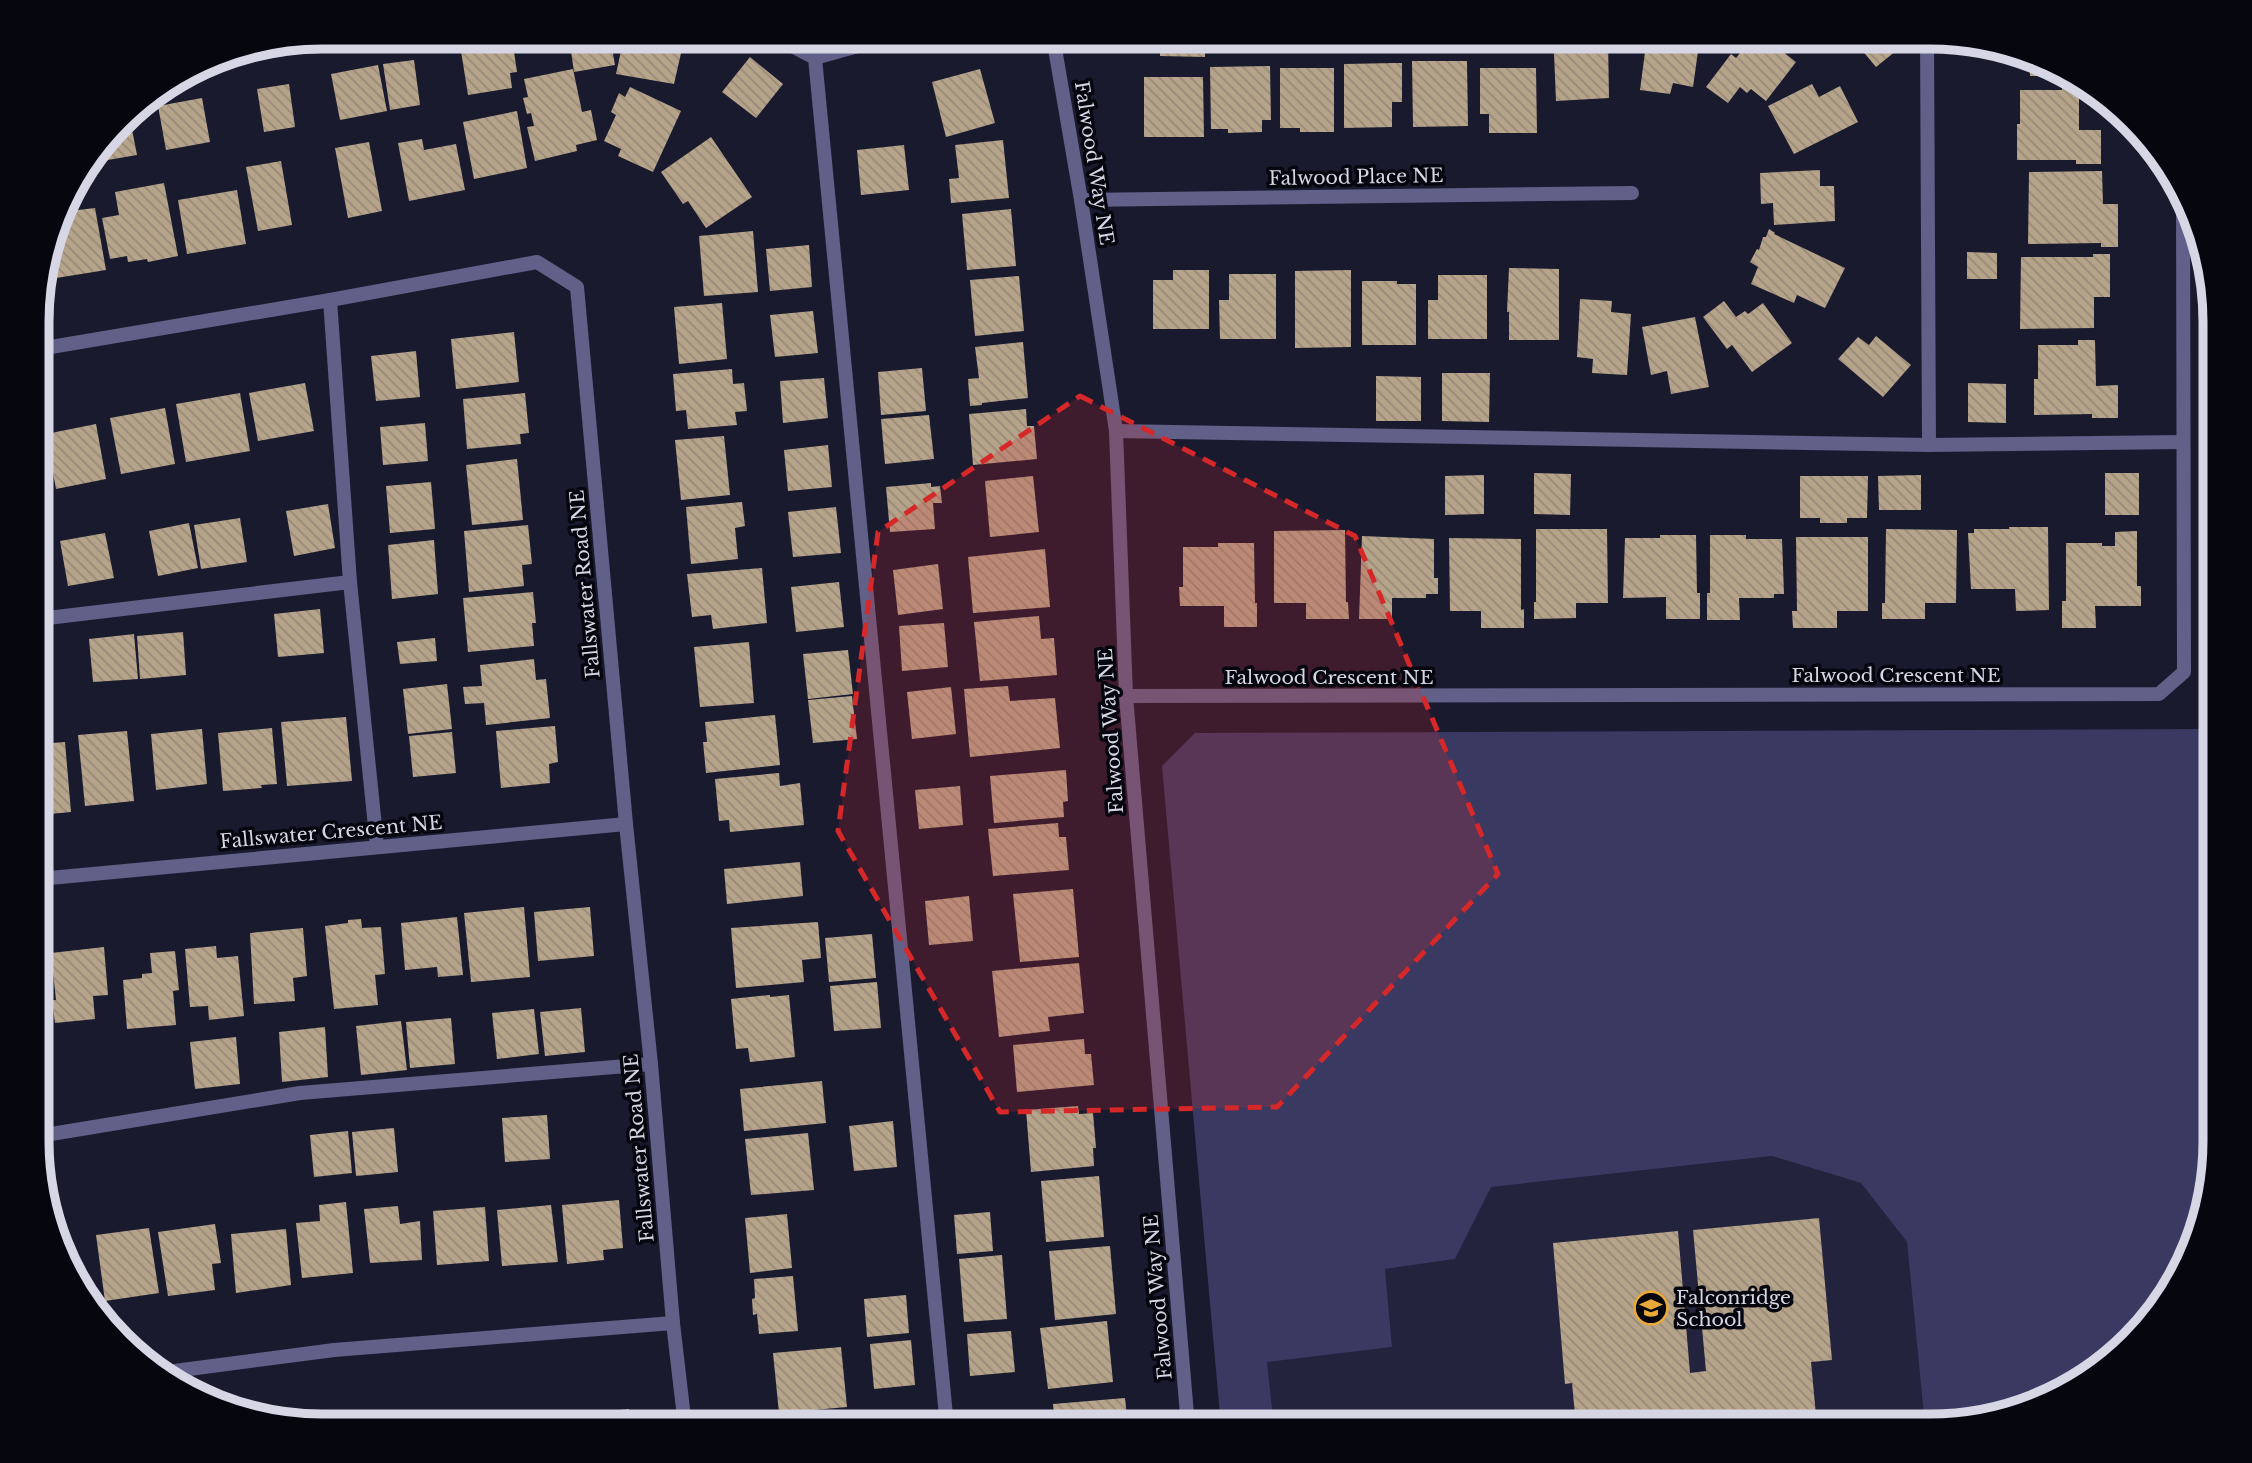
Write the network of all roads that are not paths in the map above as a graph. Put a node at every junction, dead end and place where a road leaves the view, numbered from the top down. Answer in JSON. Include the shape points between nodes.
{"nodes":[{"id":1,"x":798,"y":49,"type":"edge"},
{"id":2,"x":847,"y":49,"type":"edge"},
{"id":3,"x":1055,"y":49,"type":"edge"},
{"id":4,"x":1927,"y":49,"type":"edge"},
{"id":5,"x":815,"y":58,"type":"junction"},
{"id":6,"x":1632,"y":193,"type":"dead end"},
{"id":7,"x":1081,"y":200,"type":"junction"},
{"id":8,"x":2183,"y":220,"type":"edge"},
{"id":9,"x":330,"y":300,"type":"junction"},
{"id":10,"x":49,"y":347,"type":"edge"},
{"id":11,"x":1116,"y":431,"type":"junction"},
{"id":12,"x":2183,"y":442,"type":"junction"},
{"id":13,"x":1929,"y":445,"type":"junction"},
{"id":14,"x":350,"y":582,"type":"junction"},
{"id":15,"x":49,"y":618,"type":"edge"},
{"id":16,"x":1126,"y":696,"type":"junction"},
{"id":17,"x":626,"y":824,"type":"junction"},
{"id":18,"x":377,"y":846,"type":"junction"},
{"id":19,"x":49,"y":879,"type":"edge"},
{"id":20,"x":651,"y":1064,"type":"junction"},
{"id":21,"x":49,"y":1134,"type":"edge"},
{"id":22,"x":673,"y":1323,"type":"junction"},
{"id":23,"x":175,"y":1371,"type":"edge"},
{"id":24,"x":684,"y":1414,"type":"edge"},
{"id":25,"x":946,"y":1414,"type":"edge"},
{"id":26,"x":1187,"y":1414,"type":"edge"}],
"edges":[{"from":1,"to":5,"type":"street"},
{"from":2,"to":5,"type":"street"},
{"from":3,"to":7,"type":"street","name":"Falwood Way NE"},
{"from":4,"to":13,"type":"street"},
{"from":5,"to":25,"type":"street"},
{"from":6,"to":7,"type":"street","name":"Falwood Place NE"},
{"from":7,"to":11,"type":"street","name":"Falwood Way NE"},
{"from":8,"to":12,"type":"street","name":"Falwood Crescent NE"},
{"from":9,"to":10,"type":"street","name":"Fallswater Road NE"},
{"from":9,"to":14,"type":"street"},
{"from":9,"to":17,"type":"street","name":"Fallswater Road NE","via":[[537,262],[577,287]]},
{"from":11,"to":13,"type":"street"},
{"from":11,"to":16,"type":"street","name":"Falwood Way NE"},
{"from":12,"to":13,"type":"street"},
{"from":12,"to":16,"type":"street","name":"Falwood Crescent NE","via":[[2184,672],[2159,694]]},
{"from":14,"to":15,"type":"street"},
{"from":14,"to":18,"type":"street"},
{"from":16,"to":26,"type":"street","name":"Falwood Way NE"},
{"from":17,"to":18,"type":"street","name":"Fallswater Crescent NE"},
{"from":17,"to":20,"type":"street","name":"Fallswater Road NE"},
{"from":18,"to":19,"type":"street","name":"Fallswater Crescent NE"},
{"from":20,"to":21,"type":"street","via":[[300,1093]]},
{"from":20,"to":22,"type":"street","name":"Fallswater Road NE"},
{"from":22,"to":23,"type":"street","via":[[334,1349]]},
{"from":22,"to":24,"type":"street","name":"Fallswater Road NE"}]}
